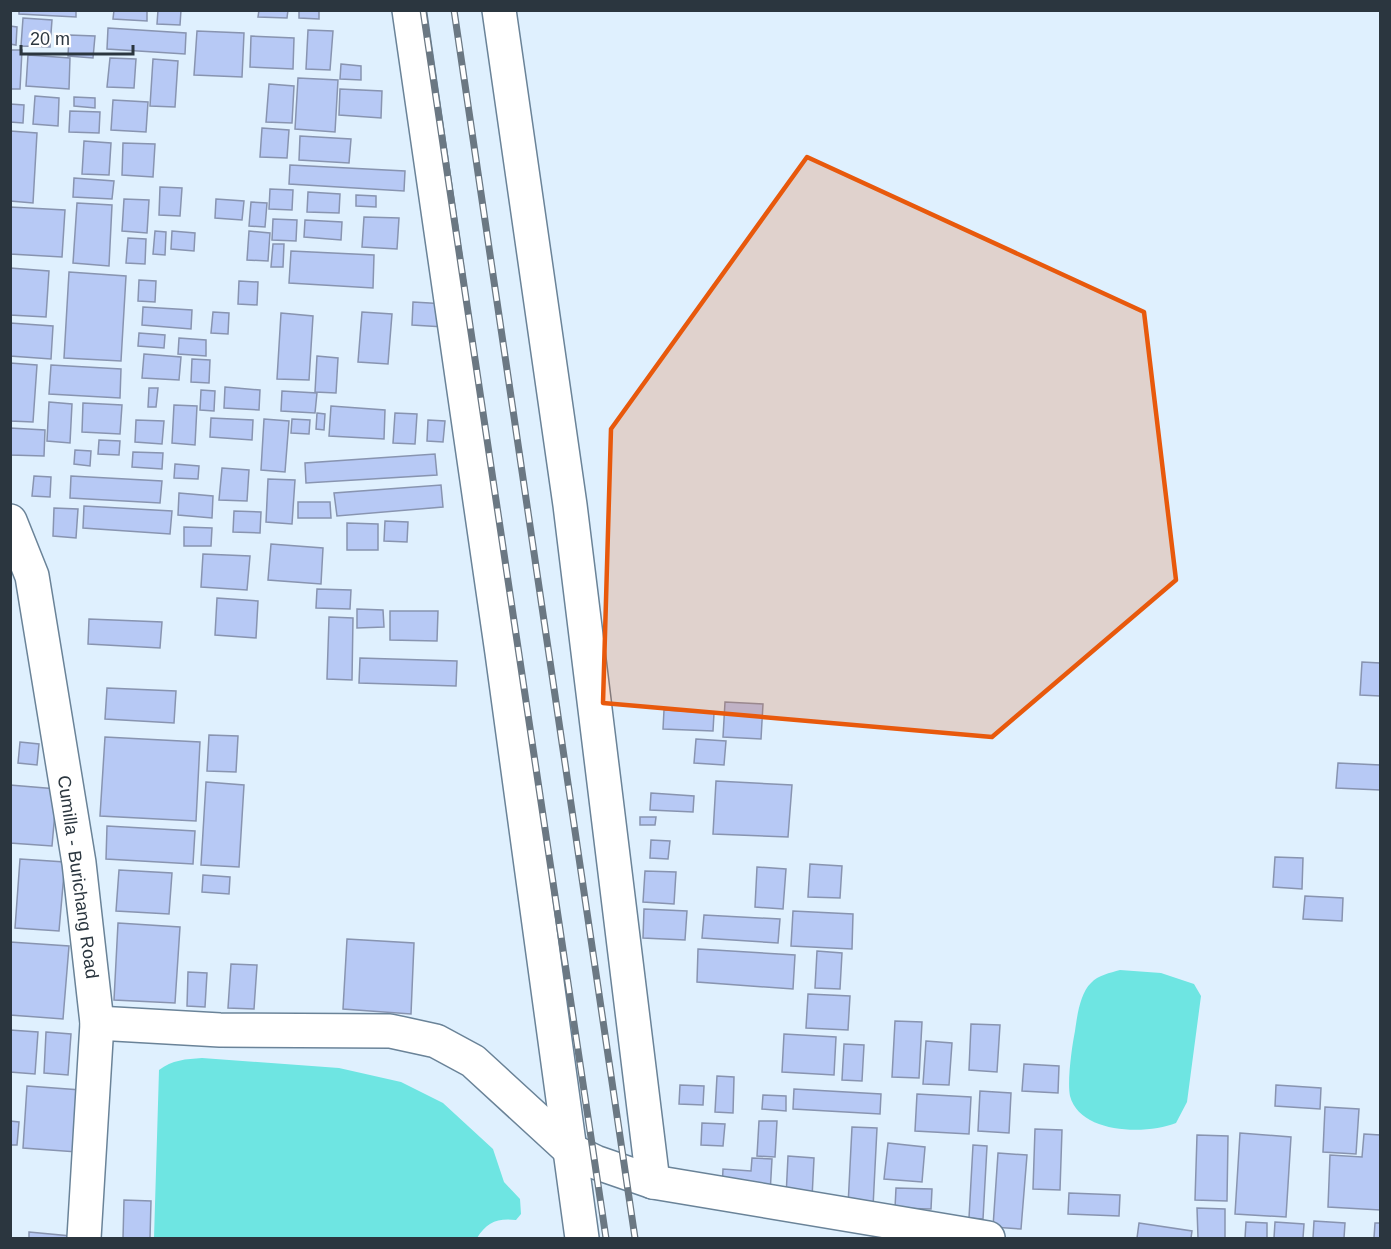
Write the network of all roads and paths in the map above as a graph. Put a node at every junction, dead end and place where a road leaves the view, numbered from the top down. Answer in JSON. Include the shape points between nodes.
{"nodes":[{"id":1,"x":409,"y":10,"type":"edge"},
{"id":2,"x":499,"y":10,"type":"edge"},
{"id":3,"x":10,"y":522,"type":"edge"},
{"id":4,"x":97,"y":1023,"type":"junction"},
{"id":5,"x":570,"y":1150,"type":"junction"},
{"id":6,"x":653,"y":1182,"type":"junction"},
{"id":7,"x":84,"y":1239,"type":"edge"},
{"id":8,"x":582,"y":1239,"type":"edge"},
{"id":9,"x":988,"y":1239,"type":"edge"}],
"edges":[{"from":1,"to":5,"type":"street"},
{"from":2,"to":6,"type":"street","via":[[570,505]]},
{"from":3,"to":4,"type":"street","name":"Cumilla - Burichang Road","via":[[32,576],[79,863]]},
{"from":4,"to":5,"type":"street","via":[[220,1030],[390,1031],[436,1041],[473,1061]]},
{"from":4,"to":7,"type":"street","name":"Cumilla - Burichang Road"},
{"from":5,"to":6,"type":"street"},
{"from":5,"to":8,"type":"street"},
{"from":6,"to":9,"type":"street"}]}
